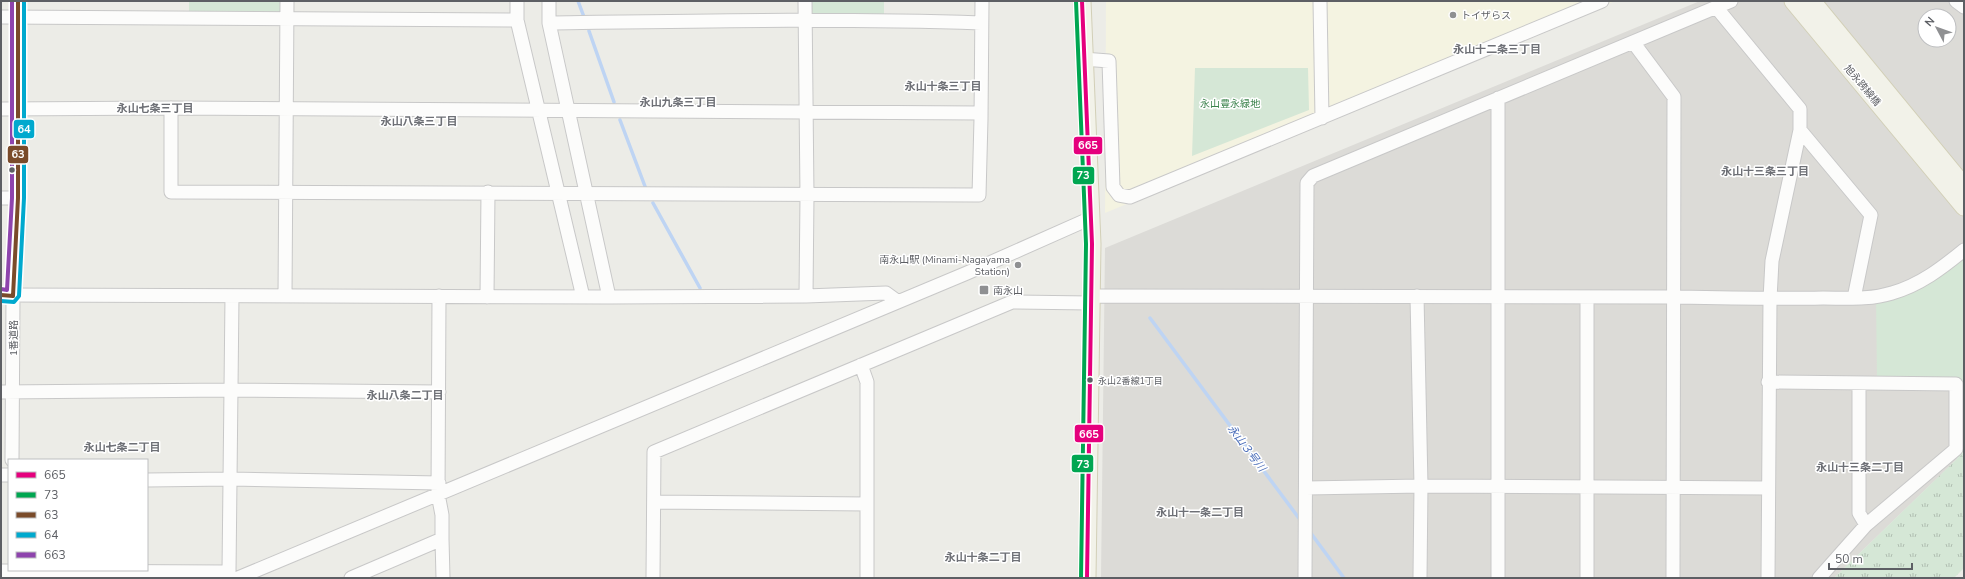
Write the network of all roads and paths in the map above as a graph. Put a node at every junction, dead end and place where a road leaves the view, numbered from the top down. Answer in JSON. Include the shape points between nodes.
{"nodes":[{"id":1,"x":18,"y":1,"type":"edge"},
{"id":2,"x":287,"y":1,"type":"edge"},
{"id":3,"x":518,"y":1,"type":"edge"},
{"id":4,"x":549,"y":1,"type":"edge"},
{"id":5,"x":805,"y":1,"type":"edge"},
{"id":6,"x":982,"y":1,"type":"edge"},
{"id":7,"x":1082,"y":1,"type":"edge"},
{"id":8,"x":1320,"y":1,"type":"edge"},
{"id":9,"x":1602,"y":1,"type":"edge"},
{"id":10,"x":1732,"y":1,"type":"edge"},
{"id":11,"x":1793,"y":1,"type":"edge"},
{"id":12,"x":1812,"y":1,"type":"edge"},
{"id":13,"x":1956,"y":1,"type":"edge"},
{"id":14,"x":1716,"y":7,"type":"junction"},
{"id":15,"x":1964,"y":7,"type":"edge"},
{"id":16,"x":3,"y":17,"type":"edge"},
{"id":17,"x":18,"y":17,"type":"junction"},
{"id":18,"x":287,"y":19,"type":"junction"},
{"id":19,"x":517,"y":20,"type":"junction"},
{"id":20,"x":805,"y":20,"type":"junction"},
{"id":21,"x":549,"y":23,"type":"junction"},
{"id":22,"x":981,"y":23,"type":"junction"},
{"id":23,"x":1633,"y":42,"type":"junction"},
{"id":24,"x":1083,"y":59,"type":"junction"},
{"id":25,"x":1498,"y":98,"type":"junction"},
{"id":26,"x":171,"y":108,"type":"junction"},
{"id":27,"x":1,"y":109,"type":"edge"},
{"id":28,"x":18,"y":109,"type":"junction"},
{"id":29,"x":287,"y":109,"type":"junction"},
{"id":30,"x":539,"y":110,"type":"junction"},
{"id":31,"x":569,"y":111,"type":"junction"},
{"id":32,"x":806,"y":111,"type":"junction"},
{"id":33,"x":981,"y":113,"type":"junction"},
{"id":34,"x":1322,"y":118,"type":"junction"},
{"id":35,"x":1800,"y":130,"type":"junction"},
{"id":36,"x":1938,"y":166,"type":"junction"},
{"id":37,"x":1964,"y":186,"type":"edge"},
{"id":38,"x":287,"y":192,"type":"junction"},
{"id":39,"x":488,"y":192,"type":"junction"},
{"id":40,"x":558,"y":193,"type":"junction"},
{"id":41,"x":587,"y":194,"type":"junction"},
{"id":42,"x":807,"y":196,"type":"junction"},
{"id":43,"x":1,"y":198,"type":"edge"},
{"id":44,"x":18,"y":198,"type":"junction"},
{"id":45,"x":1964,"y":207,"type":"edge"},
{"id":46,"x":1091,"y":218,"type":"junction"},
{"id":47,"x":1964,"y":250,"type":"edge"},
{"id":48,"x":7,"y":295,"type":"edge"},
{"id":49,"x":232,"y":296,"type":"junction"},
{"id":50,"x":285,"y":296,"type":"junction"},
{"id":51,"x":439,"y":296,"type":"junction"},
{"id":52,"x":583,"y":296,"type":"junction"},
{"id":53,"x":806,"y":296,"type":"junction"},
{"id":54,"x":1417,"y":296,"type":"junction"},
{"id":55,"x":486,"y":297,"type":"junction"},
{"id":56,"x":609,"y":297,"type":"junction"},
{"id":57,"x":1306,"y":297,"type":"junction"},
{"id":58,"x":1499,"y":297,"type":"junction"},
{"id":59,"x":1587,"y":297,"type":"junction"},
{"id":60,"x":1674,"y":297,"type":"junction"},
{"id":61,"x":1854,"y":298,"type":"junction"},
{"id":62,"x":1770,"y":299,"type":"junction"},
{"id":63,"x":1090,"y":300,"type":"junction"},
{"id":64,"x":897,"y":301,"type":"junction"},
{"id":65,"x":861,"y":364,"type":"junction"},
{"id":66,"x":1768,"y":382,"type":"junction"},
{"id":67,"x":1859,"y":383,"type":"junction"},
{"id":68,"x":230,"y":390,"type":"junction"},
{"id":69,"x":7,"y":392,"type":"edge"},
{"id":70,"x":439,"y":392,"type":"junction"},
{"id":71,"x":12,"y":459,"type":"edge"},
{"id":72,"x":230,"y":479,"type":"junction"},
{"id":73,"x":148,"y":480,"type":"edge"},
{"id":74,"x":1421,"y":486,"type":"junction"},
{"id":75,"x":1500,"y":487,"type":"junction"},
{"id":76,"x":1672,"y":487,"type":"junction"},
{"id":77,"x":1306,"y":488,"type":"junction"},
{"id":78,"x":1588,"y":488,"type":"junction"},
{"id":79,"x":1768,"y":488,"type":"junction"},
{"id":80,"x":439,"y":489,"type":"junction"},
{"id":81,"x":654,"y":502,"type":"junction"},
{"id":82,"x":867,"y":504,"type":"junction"},
{"id":83,"x":1866,"y":525,"type":"junction"},
{"id":84,"x":442,"y":539,"type":"junction"},
{"id":85,"x":10,"y":572,"type":"edge"},
{"id":86,"x":232,"y":576,"type":"edge"},
{"id":87,"x":351,"y":578,"type":"edge"},
{"id":88,"x":443,"y":578,"type":"edge"},
{"id":89,"x":654,"y":578,"type":"edge"},
{"id":90,"x":867,"y":578,"type":"edge"},
{"id":91,"x":1087,"y":578,"type":"edge"},
{"id":92,"x":1305,"y":578,"type":"edge"},
{"id":93,"x":1420,"y":578,"type":"edge"},
{"id":94,"x":1498,"y":578,"type":"edge"},
{"id":95,"x":1587,"y":578,"type":"edge"},
{"id":96,"x":1673,"y":578,"type":"edge"},
{"id":97,"x":1768,"y":578,"type":"edge"},
{"id":98,"x":1819,"y":578,"type":"edge"}],
"edges":[{"from":1,"to":17,"type":"street","name":"1番道路"},
{"from":2,"to":18,"type":"street"},
{"from":3,"to":19,"type":"street"},
{"from":4,"to":21,"type":"street"},
{"from":5,"to":20,"type":"street"},
{"from":6,"to":22,"type":"street"},
{"from":7,"to":24,"type":"main road"},
{"from":8,"to":34,"type":"street"},
{"from":9,"to":34,"type":"street"},
{"from":10,"to":14,"type":"street"},
{"from":11,"to":36,"type":"main road","name":"旭永跨線橋"},
{"from":12,"to":36,"type":"main road","name":"旭永跨線橋"},
{"from":13,"to":15,"type":"street"},
{"from":14,"to":23,"type":"street"},
{"from":14,"to":35,"type":"street","via":[[1800,109]]},
{"from":16,"to":17,"type":"street"},
{"from":17,"to":18,"type":"street"},
{"from":17,"to":28,"type":"street","name":"1番道路"},
{"from":18,"to":19,"type":"street"},
{"from":18,"to":29,"type":"street"},
{"from":19,"to":30,"type":"street"},
{"from":20,"to":21,"type":"street"},
{"from":20,"to":22,"type":"street"},
{"from":20,"to":32,"type":"street"},
{"from":21,"to":31,"type":"street"},
{"from":22,"to":33,"type":"street"},
{"from":23,"to":25,"type":"street"},
{"from":23,"to":60,"type":"street","via":[[1674,97]]},
{"from":24,"to":34,"type":"street","via":[[1109,61],[1113,187],[1119,195],[1130,197]]},
{"from":24,"to":46,"type":"main road"},
{"from":25,"to":57,"type":"street","via":[[1312,176],[1307,183]]},
{"from":25,"to":58,"type":"street"},
{"from":26,"to":28,"type":"street"},
{"from":26,"to":29,"type":"street"},
{"from":26,"to":38,"type":"street","via":[[171,192]]},
{"from":27,"to":28,"type":"street"},
{"from":28,"to":44,"type":"street","name":"1番道路"},
{"from":29,"to":30,"type":"street"},
{"from":29,"to":38,"type":"street"},
{"from":30,"to":31,"type":"street"},
{"from":30,"to":40,"type":"street"},
{"from":31,"to":32,"type":"street"},
{"from":31,"to":41,"type":"street"},
{"from":32,"to":33,"type":"street"},
{"from":32,"to":42,"type":"street"},
{"from":33,"to":42,"type":"street","via":[[979,195]]},
{"from":35,"to":61,"type":"street","via":[[1871,215]]},
{"from":35,"to":62,"type":"street","via":[[1772,261]]},
{"from":36,"to":37,"type":"main road"},
{"from":36,"to":45,"type":"main road"},
{"from":38,"to":39,"type":"street"},
{"from":38,"to":50,"type":"street"},
{"from":39,"to":40,"type":"street"},
{"from":39,"to":55,"type":"street"},
{"from":40,"to":41,"type":"street"},
{"from":40,"to":52,"type":"street"},
{"from":41,"to":42,"type":"street"},
{"from":41,"to":56,"type":"street"},
{"from":42,"to":53,"type":"street"},
{"from":43,"to":44,"type":"street"},
{"from":44,"to":48,"type":"street","name":"1番道路"},
{"from":46,"to":63,"type":"main road"},
{"from":46,"to":64,"type":"street"},
{"from":47,"to":61,"type":"street","via":[[1920,282],[1876,298]]},
{"from":48,"to":49,"type":"street"},
{"from":48,"to":69,"type":"street","name":"1番道路"},
{"from":49,"to":50,"type":"street"},
{"from":49,"to":68,"type":"street"},
{"from":50,"to":51,"type":"street"},
{"from":51,"to":55,"type":"street"},
{"from":51,"to":70,"type":"street"},
{"from":52,"to":55,"type":"street"},
{"from":52,"to":56,"type":"street"},
{"from":53,"to":56,"type":"street"},
{"from":53,"to":64,"type":"street","via":[[886,293]]},
{"from":54,"to":57,"type":"street"},
{"from":54,"to":58,"type":"street"},
{"from":54,"to":74,"type":"street"},
{"from":57,"to":63,"type":"street"},
{"from":57,"to":77,"type":"street"},
{"from":58,"to":59,"type":"street"},
{"from":58,"to":75,"type":"street"},
{"from":59,"to":60,"type":"street"},
{"from":59,"to":78,"type":"street"},
{"from":60,"to":62,"type":"street"},
{"from":60,"to":76,"type":"street"},
{"from":61,"to":62,"type":"street"},
{"from":62,"to":66,"type":"street"},
{"from":63,"to":65,"type":"street","via":[[1012,302]]},
{"from":63,"to":91,"type":"main road"},
{"from":64,"to":80,"type":"street"},
{"from":65,"to":81,"type":"street","via":[[654,452]]},
{"from":65,"to":82,"type":"street","via":[[867,382]]},
{"from":66,"to":67,"type":"street"},
{"from":66,"to":79,"type":"street"},
{"from":67,"to":83,"type":"street","via":[[1859,513]]},
{"from":67,"to":83,"type":"street","via":[[1956,384],[1956,449]]},
{"from":68,"to":69,"type":"street"},
{"from":68,"to":70,"type":"street"},
{"from":68,"to":72,"type":"street"},
{"from":69,"to":71,"type":"street","name":"1番道路"},
{"from":70,"to":80,"type":"street"},
{"from":72,"to":73,"type":"street"},
{"from":72,"to":80,"type":"street"},
{"from":72,"to":86,"type":"street"},
{"from":74,"to":75,"type":"street"},
{"from":74,"to":77,"type":"street"},
{"from":74,"to":93,"type":"street"},
{"from":75,"to":78,"type":"street"},
{"from":75,"to":94,"type":"street"},
{"from":76,"to":78,"type":"street"},
{"from":76,"to":79,"type":"street"},
{"from":76,"to":96,"type":"street"},
{"from":77,"to":92,"type":"street"},
{"from":78,"to":95,"type":"street"},
{"from":79,"to":97,"type":"street"},
{"from":80,"to":84,"type":"street"},
{"from":80,"to":86,"type":"street"},
{"from":81,"to":82,"type":"street"},
{"from":81,"to":89,"type":"street"},
{"from":82,"to":90,"type":"street"},
{"from":83,"to":98,"type":"street"},
{"from":84,"to":87,"type":"street"},
{"from":84,"to":88,"type":"street"},
{"from":85,"to":86,"type":"street"}]}
